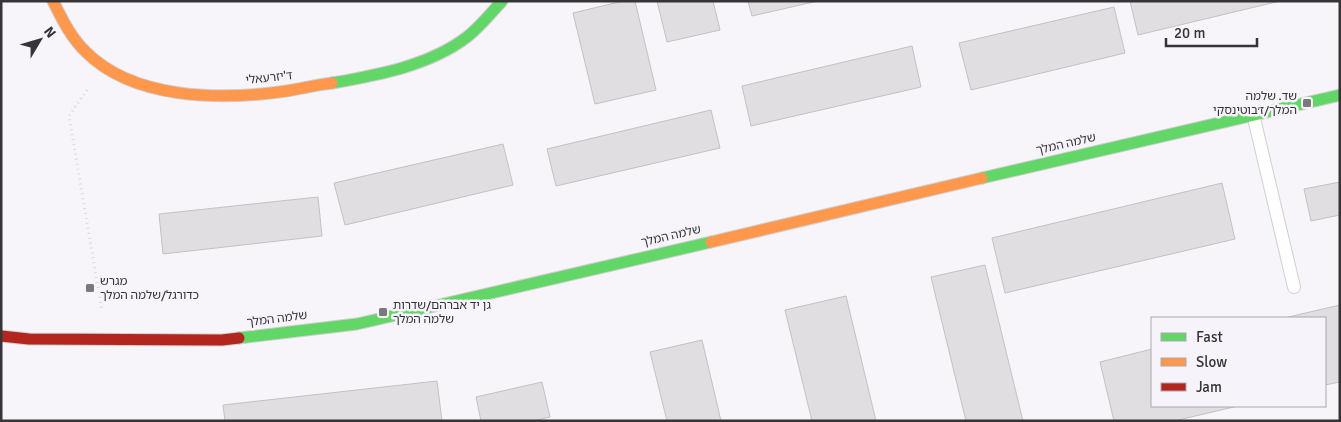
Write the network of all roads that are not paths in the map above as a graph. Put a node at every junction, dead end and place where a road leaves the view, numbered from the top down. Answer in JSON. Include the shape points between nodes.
{"nodes":[{"id":1,"x":53,"y":1,"type":"edge"},
{"id":2,"x":502,"y":1,"type":"edge"},
{"id":3,"x":1340,"y":95,"type":"edge"},
{"id":4,"x":1253,"y":114,"type":"junction"},
{"id":5,"x":1294,"y":287,"type":"dead end"},
{"id":6,"x":1,"y":336,"type":"edge"}],
"edges":[{"from":1,"to":2,"type":"street","name":"ד'יזרעאלי","via":[[80,49],[102,66],[157,88],[189,95],[274,93],[402,67],[461,42]]},
{"from":3,"to":4,"type":"street","name":"שלמה המלך"},
{"from":4,"to":5,"type":"lane"},
{"from":4,"to":6,"type":"street","name":"שלמה המלך","via":[[357,324],[222,340]]}]}
